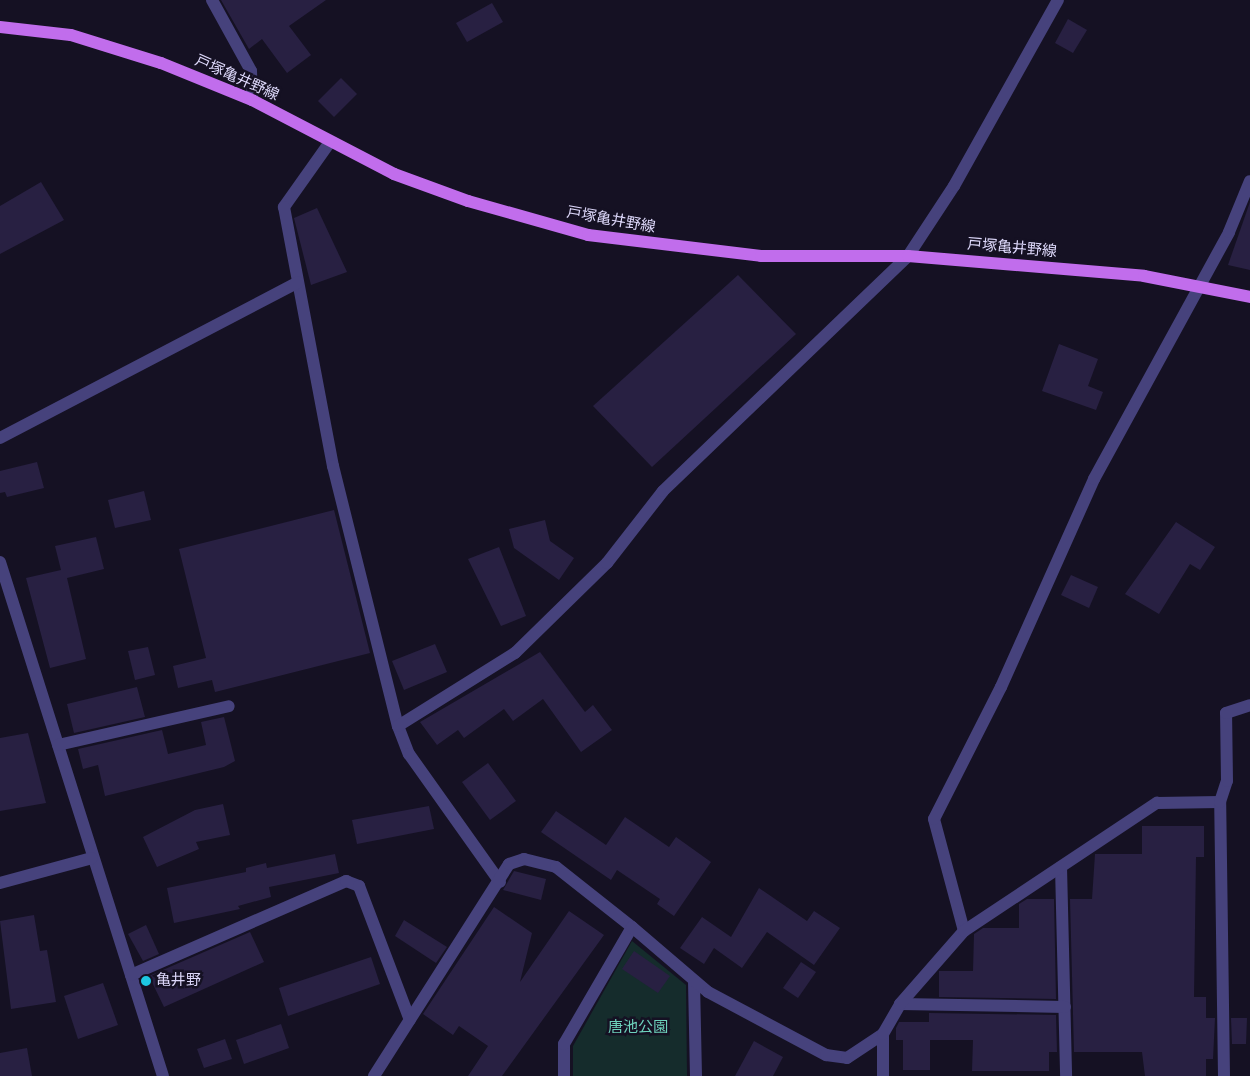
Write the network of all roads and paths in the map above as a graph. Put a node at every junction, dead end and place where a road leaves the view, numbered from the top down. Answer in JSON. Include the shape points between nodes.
{"nodes":[{"id":1,"x":212,"y":0,"type":"edge"},
{"id":2,"x":1058,"y":0,"type":"edge"},
{"id":3,"x":0,"y":27,"type":"edge"},
{"id":4,"x":252,"y":100,"type":"junction"},
{"id":5,"x":330,"y":142,"type":"junction"},
{"id":6,"x":1250,"y":181,"type":"edge"},
{"id":7,"x":908,"y":256,"type":"junction"},
{"id":8,"x":298,"y":282,"type":"junction"},
{"id":9,"x":1196,"y":286,"type":"junction"},
{"id":10,"x":1250,"y":296,"type":"edge"},
{"id":11,"x":0,"y":438,"type":"edge"},
{"id":12,"x":0,"y":562,"type":"edge"},
{"id":13,"x":1250,"y":705,"type":"edge"},
{"id":14,"x":230,"y":706,"type":"dead end"},
{"id":15,"x":398,"y":726,"type":"junction"},
{"id":16,"x":58,"y":745,"type":"junction"},
{"id":17,"x":1220,"y":802,"type":"junction"},
{"id":18,"x":92,"y":858,"type":"junction"},
{"id":19,"x":1061,"y":867,"type":"junction"},
{"id":20,"x":500,"y":882,"type":"junction"},
{"id":21,"x":0,"y":883,"type":"edge"},
{"id":22,"x":632,"y":927,"type":"junction"},
{"id":23,"x":964,"y":931,"type":"junction"},
{"id":24,"x":131,"y":975,"type":"junction"},
{"id":25,"x":694,"y":981,"type":"junction"},
{"id":26,"x":900,"y":1004,"type":"junction"},
{"id":27,"x":1065,"y":1007,"type":"junction"},
{"id":28,"x":410,"y":1020,"type":"junction"},
{"id":29,"x":882,"y":1034,"type":"junction"},
{"id":30,"x":163,"y":1076,"type":"edge"},
{"id":31,"x":374,"y":1076,"type":"edge"},
{"id":32,"x":564,"y":1076,"type":"edge"},
{"id":33,"x":696,"y":1076,"type":"edge"},
{"id":34,"x":883,"y":1076,"type":"edge"},
{"id":35,"x":1066,"y":1076,"type":"edge"},
{"id":36,"x":1224,"y":1076,"type":"edge"}],
"edges":[{"from":1,"to":4,"type":"street","via":[[251,71]]},
{"from":2,"to":7,"type":"street","via":[[954,186]]},
{"from":3,"to":4,"type":"main road","name":"戸塚亀井野線","via":[[72,35],[162,64]]},
{"from":4,"to":5,"type":"main road","name":"戸塚亀井野線"},
{"from":5,"to":7,"type":"main road","name":"戸塚亀井野線","via":[[394,174],[468,201],[588,235],[761,256]]},
{"from":5,"to":8,"type":"street","via":[[284,207]]},
{"from":6,"to":9,"type":"street","via":[[1229,232]]},
{"from":7,"to":9,"type":"main road","name":"戸塚亀井野線","via":[[1144,276]]},
{"from":7,"to":15,"type":"street","via":[[663,491],[607,563],[515,653]]},
{"from":8,"to":11,"type":"street"},
{"from":8,"to":15,"type":"street","via":[[333,466]]},
{"from":9,"to":10,"type":"main road","name":"戸塚亀井野線"},
{"from":9,"to":23,"type":"street","via":[[1094,479],[1001,687],[934,819]]},
{"from":12,"to":16,"type":"street"},
{"from":13,"to":17,"type":"street","via":[[1226,713],[1227,781]]},
{"from":14,"to":16,"type":"street"},
{"from":15,"to":20,"type":"street","via":[[409,754]]},
{"from":16,"to":18,"type":"street"},
{"from":17,"to":19,"type":"street","via":[[1157,803]]},
{"from":17,"to":36,"type":"street"},
{"from":18,"to":21,"type":"street"},
{"from":18,"to":24,"type":"street"},
{"from":19,"to":23,"type":"street"},
{"from":19,"to":27,"type":"street"},
{"from":20,"to":22,"type":"street","via":[[509,864],[524,859],[556,867]]},
{"from":20,"to":28,"type":"street"},
{"from":22,"to":25,"type":"street"},
{"from":22,"to":32,"type":"street","via":[[564,1044]]},
{"from":23,"to":26,"type":"street"},
{"from":24,"to":28,"type":"street","via":[[346,882],[359,886]]},
{"from":24,"to":30,"type":"street"},
{"from":25,"to":29,"type":"street","via":[[738,1011],[836,1059],[847,1058]]},
{"from":25,"to":33,"type":"street"},
{"from":26,"to":27,"type":"street"},
{"from":26,"to":29,"type":"street"},
{"from":27,"to":35,"type":"street"},
{"from":28,"to":31,"type":"street"},
{"from":29,"to":34,"type":"street"}]}
